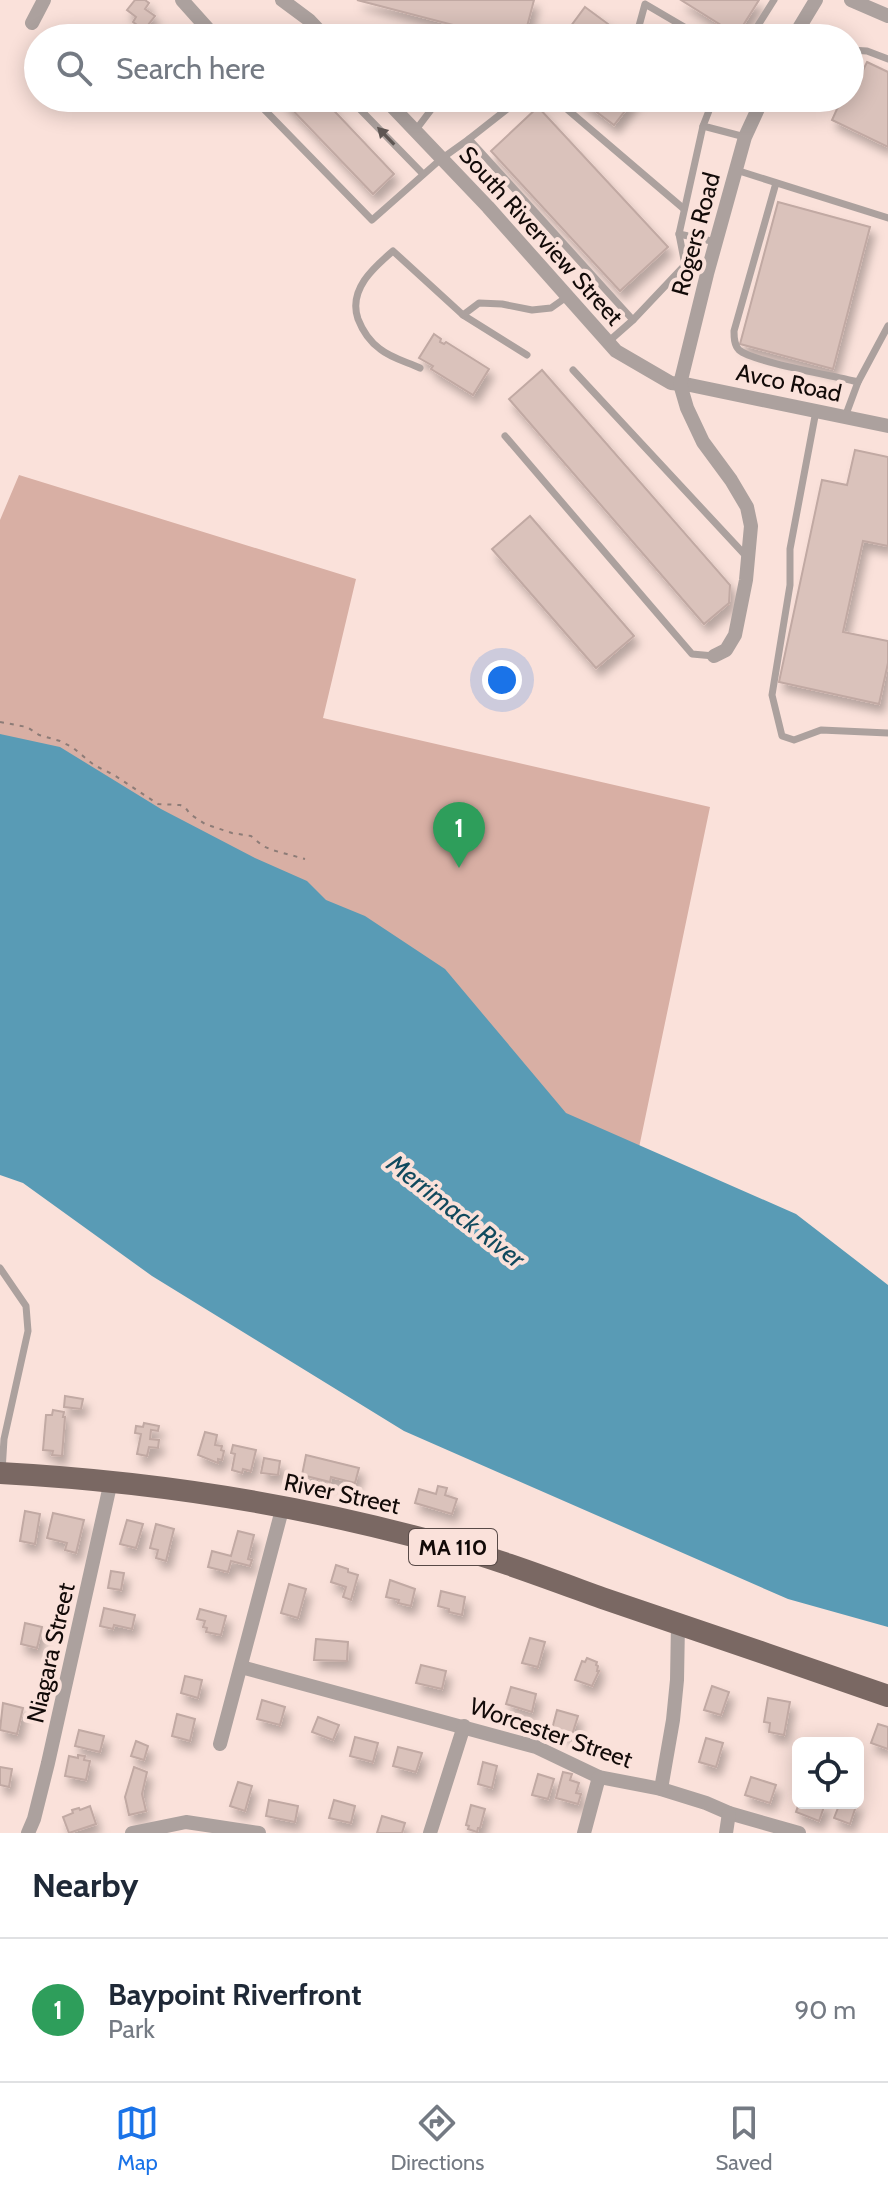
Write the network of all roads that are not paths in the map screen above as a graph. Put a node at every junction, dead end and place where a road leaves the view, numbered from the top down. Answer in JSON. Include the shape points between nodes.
{"nodes":[{"id":1,"x":44,"y":0,"type":"edge"},
{"id":2,"x":182,"y":0,"type":"edge"},
{"id":3,"x":282,"y":0,"type":"edge"},
{"id":4,"x":774,"y":0,"type":"edge"},
{"id":5,"x":816,"y":0,"type":"edge"},
{"id":6,"x":851,"y":0,"type":"edge"},
{"id":7,"x":888,"y":16,"type":"edge"},
{"id":8,"x":32,"y":23,"type":"dead end"},
{"id":9,"x":203,"y":24,"type":"edge"},
{"id":10,"x":313,"y":24,"type":"edge"},
{"id":11,"x":640,"y":24,"type":"edge"},
{"id":12,"x":679,"y":24,"type":"edge"},
{"id":13,"x":759,"y":24,"type":"edge"},
{"id":14,"x":801,"y":24,"type":"edge"},
{"id":15,"x":864,"y":51,"type":"edge"},
{"id":16,"x":888,"y":59,"type":"edge"},
{"id":17,"x":267,"y":112,"type":"edge"},
{"id":18,"x":363,"y":112,"type":"edge"},
{"id":19,"x":397,"y":112,"type":"edge"},
{"id":20,"x":429,"y":112,"type":"edge"},
{"id":21,"x":503,"y":112,"type":"edge"},
{"id":22,"x":570,"y":112,"type":"edge"},
{"id":23,"x":708,"y":112,"type":"edge"},
{"id":24,"x":757,"y":112,"type":"edge"},
{"id":25,"x":703,"y":126,"type":"junction"},
{"id":26,"x":415,"y":131,"type":"junction"},
{"id":27,"x":745,"y":137,"type":"junction"},
{"id":28,"x":469,"y":139,"type":"junction"},
{"id":29,"x":441,"y":159,"type":"junction"},
{"id":30,"x":736,"y":170,"type":"junction"},
{"id":31,"x":423,"y":174,"type":"junction"},
{"id":32,"x":776,"y":183,"type":"junction"},
{"id":33,"x":684,"y":209,"type":"junction"},
{"id":34,"x":888,"y":218,"type":"edge"},
{"id":35,"x":679,"y":234,"type":"junction"},
{"id":36,"x":716,"y":242,"type":"junction"},
{"id":37,"x":568,"y":296,"type":"junction"},
{"id":38,"x":463,"y":315,"type":"junction"},
{"id":39,"x":633,"y":320,"type":"junction"},
{"id":40,"x":888,"y":326,"type":"edge"},
{"id":41,"x":608,"y":342,"type":"junction"},
{"id":42,"x":527,"y":355,"type":"dead end"},
{"id":43,"x":420,"y":368,"type":"dead end"},
{"id":44,"x":573,"y":370,"type":"dead end"},
{"id":45,"x":858,"y":382,"type":"junction"},
{"id":46,"x":680,"y":384,"type":"junction"},
{"id":47,"x":816,"y":411,"type":"junction"},
{"id":48,"x":845,"y":417,"type":"junction"},
{"id":49,"x":888,"y":426,"type":"edge"},
{"id":50,"x":505,"y":436,"type":"dead end"},
{"id":51,"x":748,"y":558,"type":"junction"},
{"id":52,"x":714,"y":656,"type":"joint"},
{"id":53,"x":888,"y":733,"type":"edge"},
{"id":54,"x":0,"y":1268,"type":"edge"},
{"id":55,"x":9,"y":1412,"type":"junction"},
{"id":56,"x":0,"y":1413,"type":"edge"},
{"id":57,"x":1,"y":1473,"type":"edge"},
{"id":58,"x":111,"y":1481,"type":"junction"},
{"id":59,"x":283,"y":1506,"type":"junction"},
{"id":60,"x":678,"y":1624,"type":"junction"},
{"id":61,"x":241,"y":1667,"type":"junction"},
{"id":62,"x":888,"y":1696,"type":"edge"},
{"id":63,"x":464,"y":1726,"type":"junction"},
{"id":64,"x":220,"y":1744,"type":"dead end"},
{"id":65,"x":599,"y":1777,"type":"junction"},
{"id":66,"x":661,"y":1789,"type":"junction"},
{"id":67,"x":729,"y":1813,"type":"junction"},
{"id":68,"x":28,"y":1833,"type":"edge"},
{"id":69,"x":132,"y":1833,"type":"edge"},
{"id":70,"x":259,"y":1833,"type":"edge"},
{"id":71,"x":430,"y":1833,"type":"edge"},
{"id":72,"x":584,"y":1833,"type":"edge"},
{"id":73,"x":726,"y":1833,"type":"edge"},
{"id":74,"x":799,"y":1833,"type":"edge"}],
"edges":[{"from":1,"to":8,"type":"street"},
{"from":2,"to":9,"type":"street"},
{"from":3,"to":10,"type":"street"},
{"from":4,"to":13,"type":"lane"},
{"from":5,"to":14,"type":"street"},
{"from":6,"to":7,"type":"street"},
{"from":11,"to":12,"type":"lane","via":[[645,4]]},
{"from":15,"to":16,"type":"lane"},
{"from":17,"to":31,"type":"lane","via":[[372,220]]},
{"from":31,"to":18,"type":"lane","one_way":true},
{"from":19,"to":26,"type":"street","name":"South Riverview Street"},
{"from":20,"to":26,"type":"lane"},
{"from":21,"to":28,"type":"lane"},
{"from":22,"to":33,"type":"lane"},
{"from":23,"to":25,"type":"lane"},
{"from":24,"to":27,"type":"street","name":"Rogers Road"},
{"from":25,"to":27,"type":"lane"},
{"from":25,"to":33,"type":"lane"},
{"from":26,"to":29,"type":"street","name":"South Riverview Street"},
{"from":27,"to":30,"type":"street","name":"Rogers Road"},
{"from":28,"to":29,"type":"lane"},
{"from":28,"to":39,"type":"lane"},
{"from":29,"to":31,"type":"lane"},
{"from":29,"to":37,"type":"street","name":"South Riverview Street"},
{"from":30,"to":32,"type":"lane"},
{"from":30,"to":36,"type":"street","name":"Rogers Road"},
{"from":32,"to":34,"type":"lane"},
{"from":32,"to":45,"type":"lane","via":[[734,342],[738,350],[763,360]]},
{"from":33,"to":35,"type":"lane"},
{"from":35,"to":36,"type":"lane"},
{"from":35,"to":39,"type":"lane","via":[[685,265]]},
{"from":36,"to":46,"type":"street","name":"Rogers Road"},
{"from":37,"to":38,"type":"lane","via":[[551,308],[532,310],[479,303]]},
{"from":37,"to":41,"type":"street","name":"South Riverview Street"},
{"from":38,"to":42,"type":"lane"},
{"from":38,"to":43,"type":"lane","via":[[393,251],[371,270],[354,308],[364,334],[381,350]]},
{"from":39,"to":41,"type":"lane"},
{"from":40,"to":45,"type":"lane"},
{"from":41,"to":46,"type":"street","name":"South Riverview Street","via":[[646,370]]},
{"from":44,"to":51,"type":"lane"},
{"from":45,"to":48,"type":"lane"},
{"from":46,"to":47,"type":"street","name":"Avco Road"},
{"from":46,"to":51,"type":"street","via":[[703,442],[747,507]]},
{"from":47,"to":48,"type":"street","name":"Avco Road"},
{"from":47,"to":53,"type":"lane","via":[[790,549],[790,585],[772,695],[782,736],[794,740],[821,730]]},
{"from":48,"to":49,"type":"street","name":"Avco Road"},
{"from":50,"to":52,"type":"lane","via":[[692,654]]},
{"from":51,"to":52,"type":"street","via":[[735,635],[726,650]]},
{"from":54,"to":55,"type":"lane","via":[[26,1306],[28,1331]]},
{"from":55,"to":56,"type":"lane"},
{"from":55,"to":57,"type":"lane"},
{"from":57,"to":58,"type":"main road","name":"River Street","number":"MA 110"},
{"from":58,"to":59,"type":"main road","name":"River Street","number":"MA 110"},
{"from":58,"to":68,"type":"street","name":"Niagara Street"},
{"from":59,"to":60,"type":"main road","name":"River Street","number":"MA 110","via":[[437,1542]]},
{"from":59,"to":61,"type":"street"},
{"from":60,"to":62,"type":"main road","name":"River Street","number":"MA 110"},
{"from":60,"to":66,"type":"street","via":[[674,1706]]},
{"from":61,"to":63,"type":"street","name":"Worcester Street"},
{"from":61,"to":64,"type":"street"},
{"from":63,"to":65,"type":"street","name":"Worcester Street","via":[[536,1747]]},
{"from":63,"to":71,"type":"street"},
{"from":65,"to":66,"type":"street","name":"Worcester Street"},
{"from":65,"to":72,"type":"street"},
{"from":66,"to":67,"type":"street","name":"Worcester Street"},
{"from":67,"to":73,"type":"street"},
{"from":67,"to":74,"type":"street","name":"Worcester Street"},
{"from":69,"to":70,"type":"street","via":[[186,1822]]}]}
